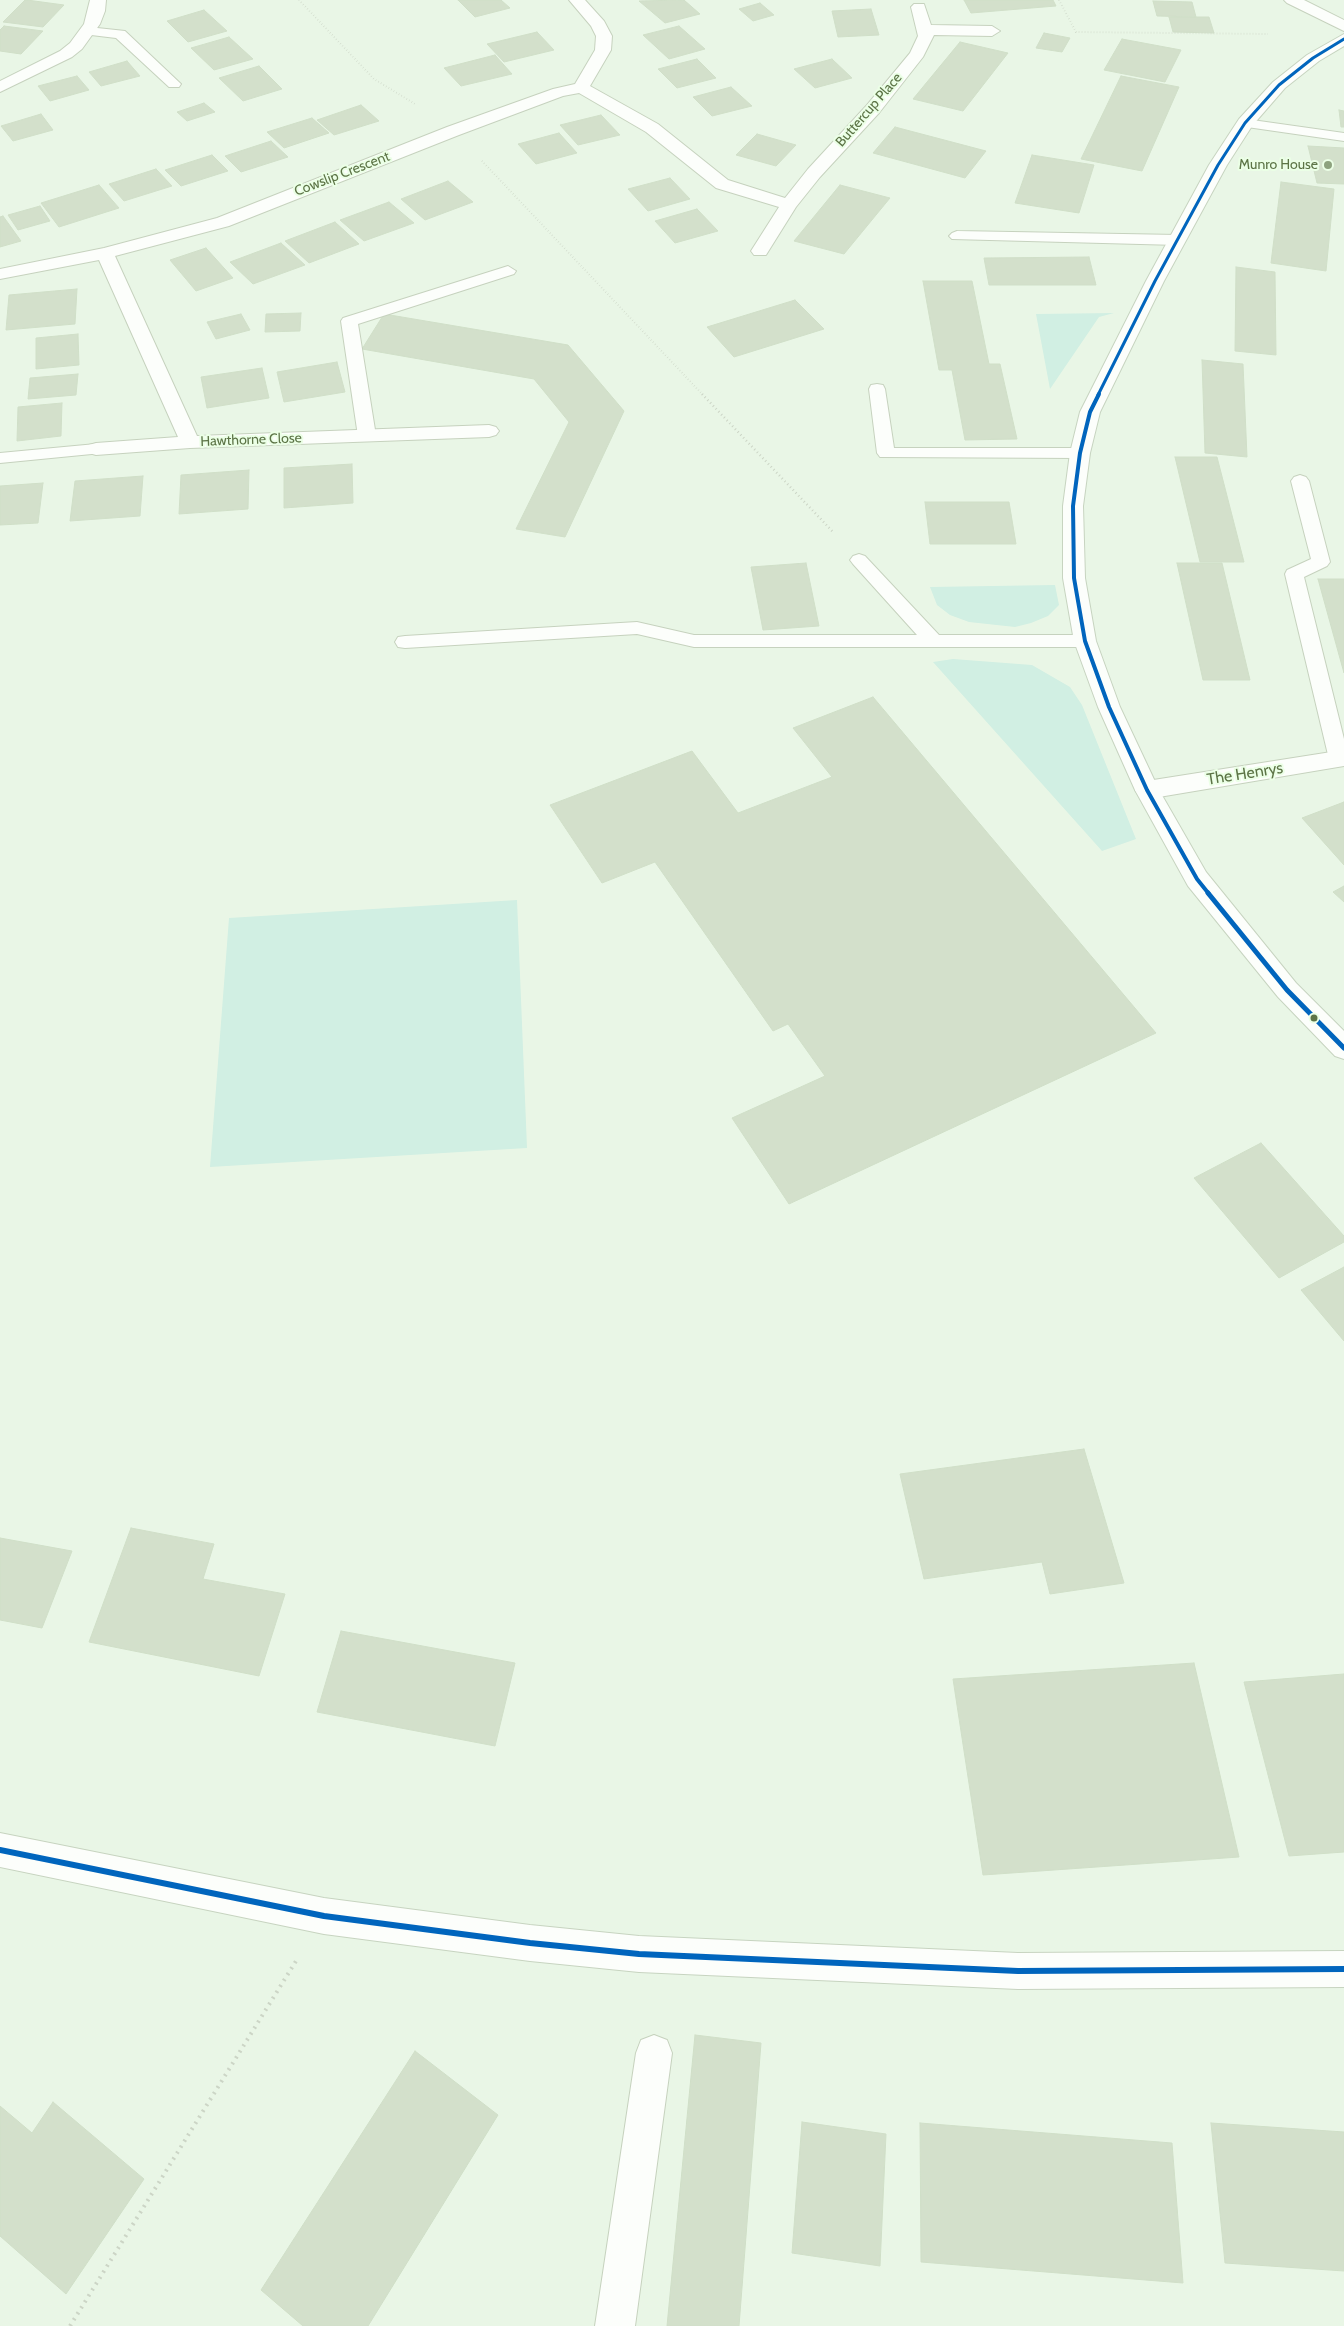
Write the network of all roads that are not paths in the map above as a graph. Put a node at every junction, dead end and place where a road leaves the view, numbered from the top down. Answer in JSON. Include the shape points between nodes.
{"nodes":[{"id":1,"x":98,"y":0,"type":"edge"},
{"id":2,"x":577,"y":0,"type":"edge"},
{"id":3,"x":1292,"y":0,"type":"edge"},
{"id":4,"x":919,"y":7,"type":"dead end"},
{"id":5,"x":1344,"y":26,"type":"edge"},
{"id":6,"x":925,"y":30,"type":"junction"},
{"id":7,"x":88,"y":31,"type":"junction"},
{"id":8,"x":992,"y":31,"type":"dead end"},
{"id":9,"x":1344,"y":39,"type":"edge"},
{"id":10,"x":174,"y":84,"type":"dead end"},
{"id":11,"x":0,"y":87,"type":"edge"},
{"id":12,"x":581,"y":88,"type":"junction"},
{"id":13,"x":1246,"y":123,"type":"junction"},
{"id":14,"x":1344,"y":137,"type":"edge"},
{"id":15,"x":789,"y":205,"type":"junction"},
{"id":16,"x":957,"y":236,"type":"dead end"},
{"id":17,"x":1178,"y":240,"type":"junction"},
{"id":18,"x":760,"y":252,"type":"dead end"},
{"id":19,"x":106,"y":253,"type":"junction"},
{"id":20,"x":508,"y":271,"type":"dead end"},
{"id":21,"x":0,"y":274,"type":"edge"},
{"id":22,"x":877,"y":389,"type":"dead end"},
{"id":23,"x":489,"y":431,"type":"dead end"},
{"id":24,"x":367,"y":436,"type":"junction"},
{"id":25,"x":190,"y":442,"type":"junction"},
{"id":26,"x":96,"y":449,"type":"joint"},
{"id":27,"x":1080,"y":453,"type":"junction"},
{"id":28,"x":0,"y":458,"type":"edge"},
{"id":29,"x":1300,"y":481,"type":"dead end"},
{"id":30,"x":859,"y":560,"type":"road end"},
{"id":31,"x":934,"y":641,"type":"junction"},
{"id":32,"x":1085,"y":641,"type":"junction"},
{"id":33,"x":406,"y":642,"type":"dead end"},
{"id":34,"x":1341,"y":758,"type":"edge"},
{"id":35,"x":1147,"y":790,"type":"junction"},
{"id":36,"x":1344,"y":1048,"type":"edge"},
{"id":37,"x":0,"y":1850,"type":"edge"},
{"id":38,"x":1344,"y":1969,"type":"edge"},
{"id":39,"x":654,"y":2053,"type":"dead end"},
{"id":40,"x":615,"y":2326,"type":"edge"}],
"edges":[{"from":1,"to":7,"type":"street"},
{"from":2,"to":12,"type":"street","via":[[604,36],[603,50]]},
{"from":3,"to":5,"type":"street"},
{"from":4,"to":6,"type":"street"},
{"from":6,"to":8,"type":"street"},
{"from":6,"to":15,"type":"street","name":"Buttercup Place","via":[[926,36],[917,54]]},
{"from":7,"to":10,"type":"lane","via":[[120,34]]},
{"from":7,"to":11,"type":"street","via":[[66,54]]},
{"from":9,"to":13,"type":"street","via":[[1279,85]]},
{"from":12,"to":15,"type":"street","via":[[652,128],[722,184]]},
{"from":12,"to":19,"type":"street","name":"Cowslip Crescent","via":[[559,92],[453,131],[222,222]]},
{"from":13,"to":14,"type":"lane"},
{"from":13,"to":17,"type":"street","via":[[1218,166]]},
{"from":15,"to":18,"type":"street","name":"Buttercup Place"},
{"from":16,"to":17,"type":"lane"},
{"from":17,"to":27,"type":"street","via":[[1090,412]]},
{"from":19,"to":21,"type":"street","name":"Cowslip Crescent"},
{"from":19,"to":25,"type":"street","name":"Hawthorne Close"},
{"from":20,"to":24,"type":"lane","via":[[349,321]]},
{"from":22,"to":27,"type":"lane","via":[[886,452]]},
{"from":23,"to":24,"type":"street","name":"Hawthorne Close"},
{"from":24,"to":25,"type":"street","name":"Hawthorne Close"},
{"from":25,"to":26,"type":"street"},
{"from":26,"to":28,"type":"lane"},
{"from":27,"to":32,"type":"street","via":[[1073,506],[1074,578]]},
{"from":29,"to":34,"type":"lane","via":[[1320,562],[1294,574]]},
{"from":30,"to":31,"type":"lane"},
{"from":31,"to":32,"type":"lane"},
{"from":31,"to":33,"type":"lane","via":[[694,641],[638,628]]},
{"from":32,"to":35,"type":"street","via":[[1109,707]]},
{"from":34,"to":35,"type":"street","name":"The Henrys"},
{"from":35,"to":36,"type":"street","via":[[1197,879],[1288,990]]},
{"from":37,"to":38,"type":"street","via":[[324,1916],[639,1954],[1018,1971]]},
{"from":39,"to":40,"type":"street"}]}
